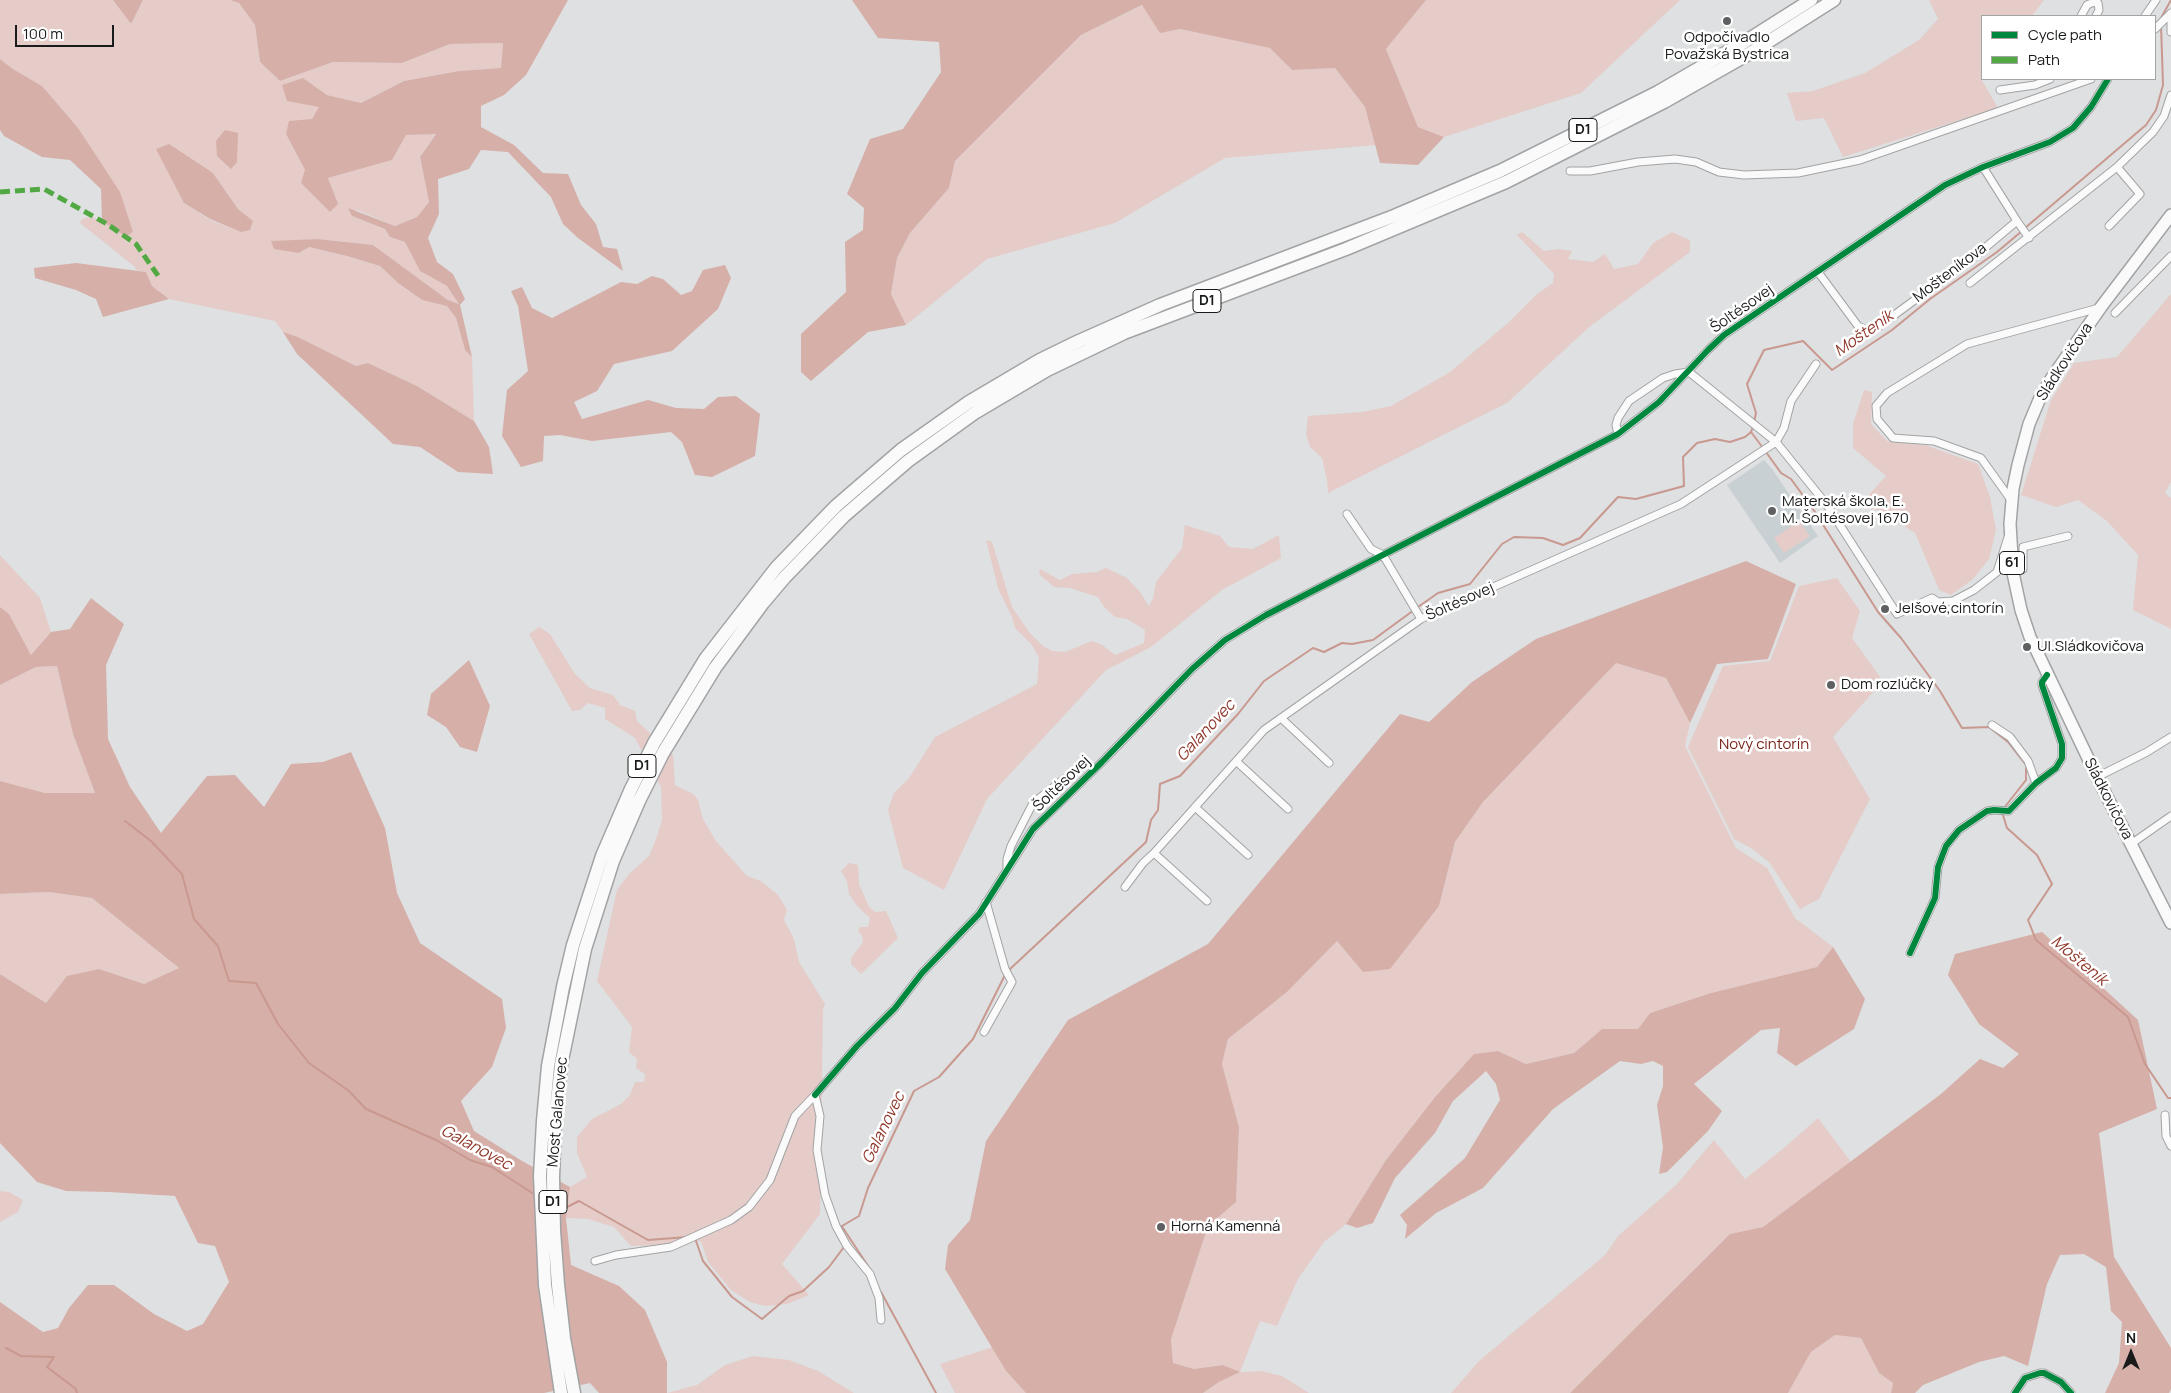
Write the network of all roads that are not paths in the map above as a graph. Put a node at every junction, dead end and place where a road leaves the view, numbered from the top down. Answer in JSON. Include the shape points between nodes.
{"nodes":[{"id":1,"x":1811,"y":0,"type":"edge"},
{"id":2,"x":1834,"y":0,"type":"edge"},
{"id":3,"x":2156,"y":0,"type":"edge"},
{"id":4,"x":2171,"y":14,"type":"edge"},
{"id":5,"x":2082,"y":15,"type":"edge"},
{"id":6,"x":2096,"y":15,"type":"edge"},
{"id":7,"x":2145,"y":15,"type":"edge"},
{"id":8,"x":2156,"y":27,"type":"edge"},
{"id":9,"x":2171,"y":32,"type":"edge"},
{"id":10,"x":2048,"y":80,"type":"edge"},
{"id":11,"x":2088,"y":80,"type":"edge"},
{"id":12,"x":2107,"y":80,"type":"edge"},
{"id":13,"x":2000,"y":90,"type":"dead end"},
{"id":14,"x":2171,"y":95,"type":"edge"},
{"id":15,"x":1983,"y":167,"type":"junction"},
{"id":16,"x":2117,"y":167,"type":"junction"},
{"id":17,"x":1570,"y":171,"type":"dead end"},
{"id":18,"x":2171,"y":215,"type":"edge"},
{"id":19,"x":2109,"y":226,"type":"dead end"},
{"id":20,"x":2023,"y":230,"type":"junction"},
{"id":21,"x":2171,"y":256,"type":"edge"},
{"id":22,"x":1818,"y":272,"type":"junction"},
{"id":23,"x":1970,"y":283,"type":"dead end"},
{"id":24,"x":2101,"y":308,"type":"junction"},
{"id":25,"x":2115,"y":313,"type":"dead end"},
{"id":26,"x":1816,"y":364,"type":"dead end"},
{"id":27,"x":1689,"y":372,"type":"junction"},
{"id":28,"x":1618,"y":434,"type":"junction"},
{"id":29,"x":1776,"y":442,"type":"junction"},
{"id":30,"x":2012,"y":501,"type":"junction"},
{"id":31,"x":1347,"y":514,"type":"dead end"},
{"id":32,"x":2010,"y":532,"type":"junction"},
{"id":33,"x":2068,"y":536,"type":"dead end"},
{"id":34,"x":1384,"y":555,"type":"junction"},
{"id":35,"x":2013,"y":573,"type":"junction"},
{"id":36,"x":1421,"y":620,"type":"junction"},
{"id":37,"x":2047,"y":675,"type":"junction"},
{"id":38,"x":1281,"y":718,"type":"junction"},
{"id":39,"x":1992,"y":725,"type":"dead end"},
{"id":40,"x":2171,"y":737,"type":"edge"},
{"id":41,"x":1236,"y":762,"type":"junction"},
{"id":42,"x":1329,"y":763,"type":"dead end"},
{"id":43,"x":2097,"y":777,"type":"junction"},
{"id":44,"x":1064,"y":779,"type":"dead end"},
{"id":45,"x":2036,"y":783,"type":"junction"},
{"id":46,"x":1195,"y":807,"type":"junction"},
{"id":47,"x":1288,"y":809,"type":"dead end"},
{"id":48,"x":2171,"y":816,"type":"edge"},
{"id":49,"x":2131,"y":844,"type":"junction"},
{"id":50,"x":1154,"y":853,"type":"junction"},
{"id":51,"x":1248,"y":856,"type":"dead end"},
{"id":52,"x":1007,"y":870,"type":"junction"},
{"id":53,"x":1125,"y":887,"type":"dead end"},
{"id":54,"x":1206,"y":901,"type":"dead end"},
{"id":55,"x":986,"y":902,"type":"junction"},
{"id":56,"x":2171,"y":923,"type":"edge"},
{"id":57,"x":1910,"y":952,"type":"dead end"},
{"id":58,"x":984,"y":1032,"type":"dead end"},
{"id":59,"x":815,"y":1095,"type":"junction"},
{"id":60,"x":2165,"y":1115,"type":"dead end"},
{"id":61,"x":2171,"y":1146,"type":"edge"},
{"id":62,"x":595,"y":1261,"type":"dead end"},
{"id":63,"x":881,"y":1320,"type":"dead end"},
{"id":64,"x":563,"y":1372,"type":"junction"},
{"id":65,"x":561,"y":1393,"type":"edge"},
{"id":66,"x":574,"y":1393,"type":"edge"},
{"id":67,"x":2014,"y":1393,"type":"edge"},
{"id":68,"x":2071,"y":1393,"type":"edge"}],
"edges":[{"from":1,"to":64,"type":"highway","name":"Most Galanovec","number":"D1","via":[[1658,92],[1549,148],[1394,216],[1120,322],[1040,360],[969,402],[901,450],[836,506],[776,568],[729,627],[668,719],[619,815],[573,945],[554,1031],[540,1176],[545,1285]]},
{"from":2,"to":64,"type":"highway","name":"Most Galanovec","number":"D1","via":[[1709,77],[1546,162],[1454,205],[1346,249],[1124,333],[1047,370],[976,412],[908,460],[814,545],[739,634],[677,729],[628,825],[585,949],[567,1031],[555,1120],[554,1231]]},
{"from":3,"to":7,"type":"street"},
{"from":4,"to":8,"type":"street"},
{"from":4,"to":9,"type":"street"},
{"from":5,"to":6,"type":"street","via":[[2087,5],[2094,2],[2098,3]]},
{"from":10,"to":13,"type":"street"},
{"from":11,"to":17,"type":"street","via":[[1860,160],[1798,173],[1744,175],[1719,172],[1696,162],[1674,159]]},
{"from":12,"to":15,"type":"street","name":"Šoltésovej","via":[[2073,128],[2050,142]]},
{"from":14,"to":16,"type":"street","name":"Mošteníkova","via":[[2164,116],[2153,132]]},
{"from":15,"to":20,"type":"street"},
{"from":15,"to":22,"type":"street","name":"Šoltésovej","via":[[1945,185]]},
{"from":16,"to":19,"type":"street","via":[[2140,194]]},
{"from":16,"to":20,"type":"street","name":"Mošteníkova"},
{"from":18,"to":24,"type":"main road","name":"Sládkovičova","number":"61"},
{"from":20,"to":22,"type":"street","name":"Mošteníkova","via":[[1980,252],[1878,327],[1866,330],[1858,326]]},
{"from":20,"to":23,"type":"street","name":"Mošteníkova"},
{"from":21,"to":25,"type":"street"},
{"from":22,"to":27,"type":"street","name":"Šoltésovej","via":[[1724,335]]},
{"from":24,"to":30,"type":"main road","name":"Sládkovičova","number":"61","via":[[2034,408]]},
{"from":24,"to":30,"type":"street","via":[[1967,344],[1887,393],[1876,406],[1877,419],[1893,438],[1934,441],[1981,458]]},
{"from":26,"to":29,"type":"street","via":[[1791,401],[1784,428]]},
{"from":27,"to":28,"type":"street","name":"Šoltésovej","via":[[1660,402]]},
{"from":27,"to":28,"type":"street","via":[[1663,378],[1629,401],[1618,418]]},
{"from":27,"to":29,"type":"street"},
{"from":28,"to":34,"type":"street","name":"Šoltésovej"},
{"from":29,"to":32,"type":"street","via":[[1826,505],[1897,614],[1932,598],[1938,602],[1953,601],[1974,590],[1996,572]]},
{"from":29,"to":36,"type":"street","name":"Šoltésovej","via":[[1681,504]]},
{"from":30,"to":32,"type":"main road","name":"Sládkovičova","number":"61"},
{"from":31,"to":34,"type":"street","name":"Šoltésovej","via":[[1371,549]]},
{"from":32,"to":35,"type":"main road","name":"Sládkovičova","number":"61"},
{"from":33,"to":35,"type":"street","via":[[2024,547],[2023,569]]},
{"from":34,"to":36,"type":"street","name":"Šoltésovej"},
{"from":34,"to":52,"type":"street","name":"Šoltésovej","via":[[1266,615],[1225,640],[1192,668],[1032,829]]},
{"from":35,"to":37,"type":"main road","name":"Sládkovičova","number":"61","via":[[2025,624]]},
{"from":36,"to":38,"type":"street","name":"Šoltésovej"},
{"from":37,"to":43,"type":"main road","name":"Sládkovičova","number":"61"},
{"from":37,"to":45,"type":"street","name":"Sládkovičova","via":[[2042,685],[2062,744],[2062,758],[2056,768]]},
{"from":38,"to":41,"type":"street","name":"Šoltésovej","via":[[1264,730]]},
{"from":38,"to":42,"type":"street"},
{"from":39,"to":45,"type":"street","via":[[2010,738],[2028,761]]},
{"from":40,"to":43,"type":"street"},
{"from":41,"to":46,"type":"street","name":"Šoltésovej"},
{"from":41,"to":47,"type":"street"},
{"from":43,"to":49,"type":"main road","name":"Sládkovičova","number":"61"},
{"from":44,"to":52,"type":"street","name":"Šoltésovej","via":[[1033,803],[1011,846],[1006,860]]},
{"from":45,"to":57,"type":"street","name":"Sládkovičova","via":[[2008,811],[1987,811],[1959,830],[1946,846],[1938,867],[1935,898]]},
{"from":46,"to":50,"type":"street","name":"Šoltésovej"},
{"from":46,"to":51,"type":"street"},
{"from":48,"to":49,"type":"street"},
{"from":49,"to":56,"type":"main road","name":"Sládkovičova","number":"61"},
{"from":50,"to":53,"type":"street","name":"Šoltésovej"},
{"from":50,"to":54,"type":"street"},
{"from":52,"to":55,"type":"street","name":"Šoltésovej"},
{"from":55,"to":58,"type":"street","via":[[1006,972],[1012,982]]},
{"from":55,"to":59,"type":"street","name":"Šoltésovej","via":[[979,914],[922,973],[895,1008]]},
{"from":59,"to":62,"type":"street","via":[[796,1116],[770,1180],[749,1207],[731,1220],[672,1247]]},
{"from":59,"to":63,"type":"street","via":[[820,1116],[817,1150],[826,1195],[836,1226],[847,1246],[870,1274],[879,1298]]},
{"from":60,"to":61,"type":"street","via":[[2166,1136]]},
{"from":64,"to":65,"type":"highway","number":"D1"},
{"from":64,"to":66,"type":"highway","number":"D1"},
{"from":67,"to":68,"type":"street","via":[[2025,1378],[2044,1373],[2061,1382]]}]}
